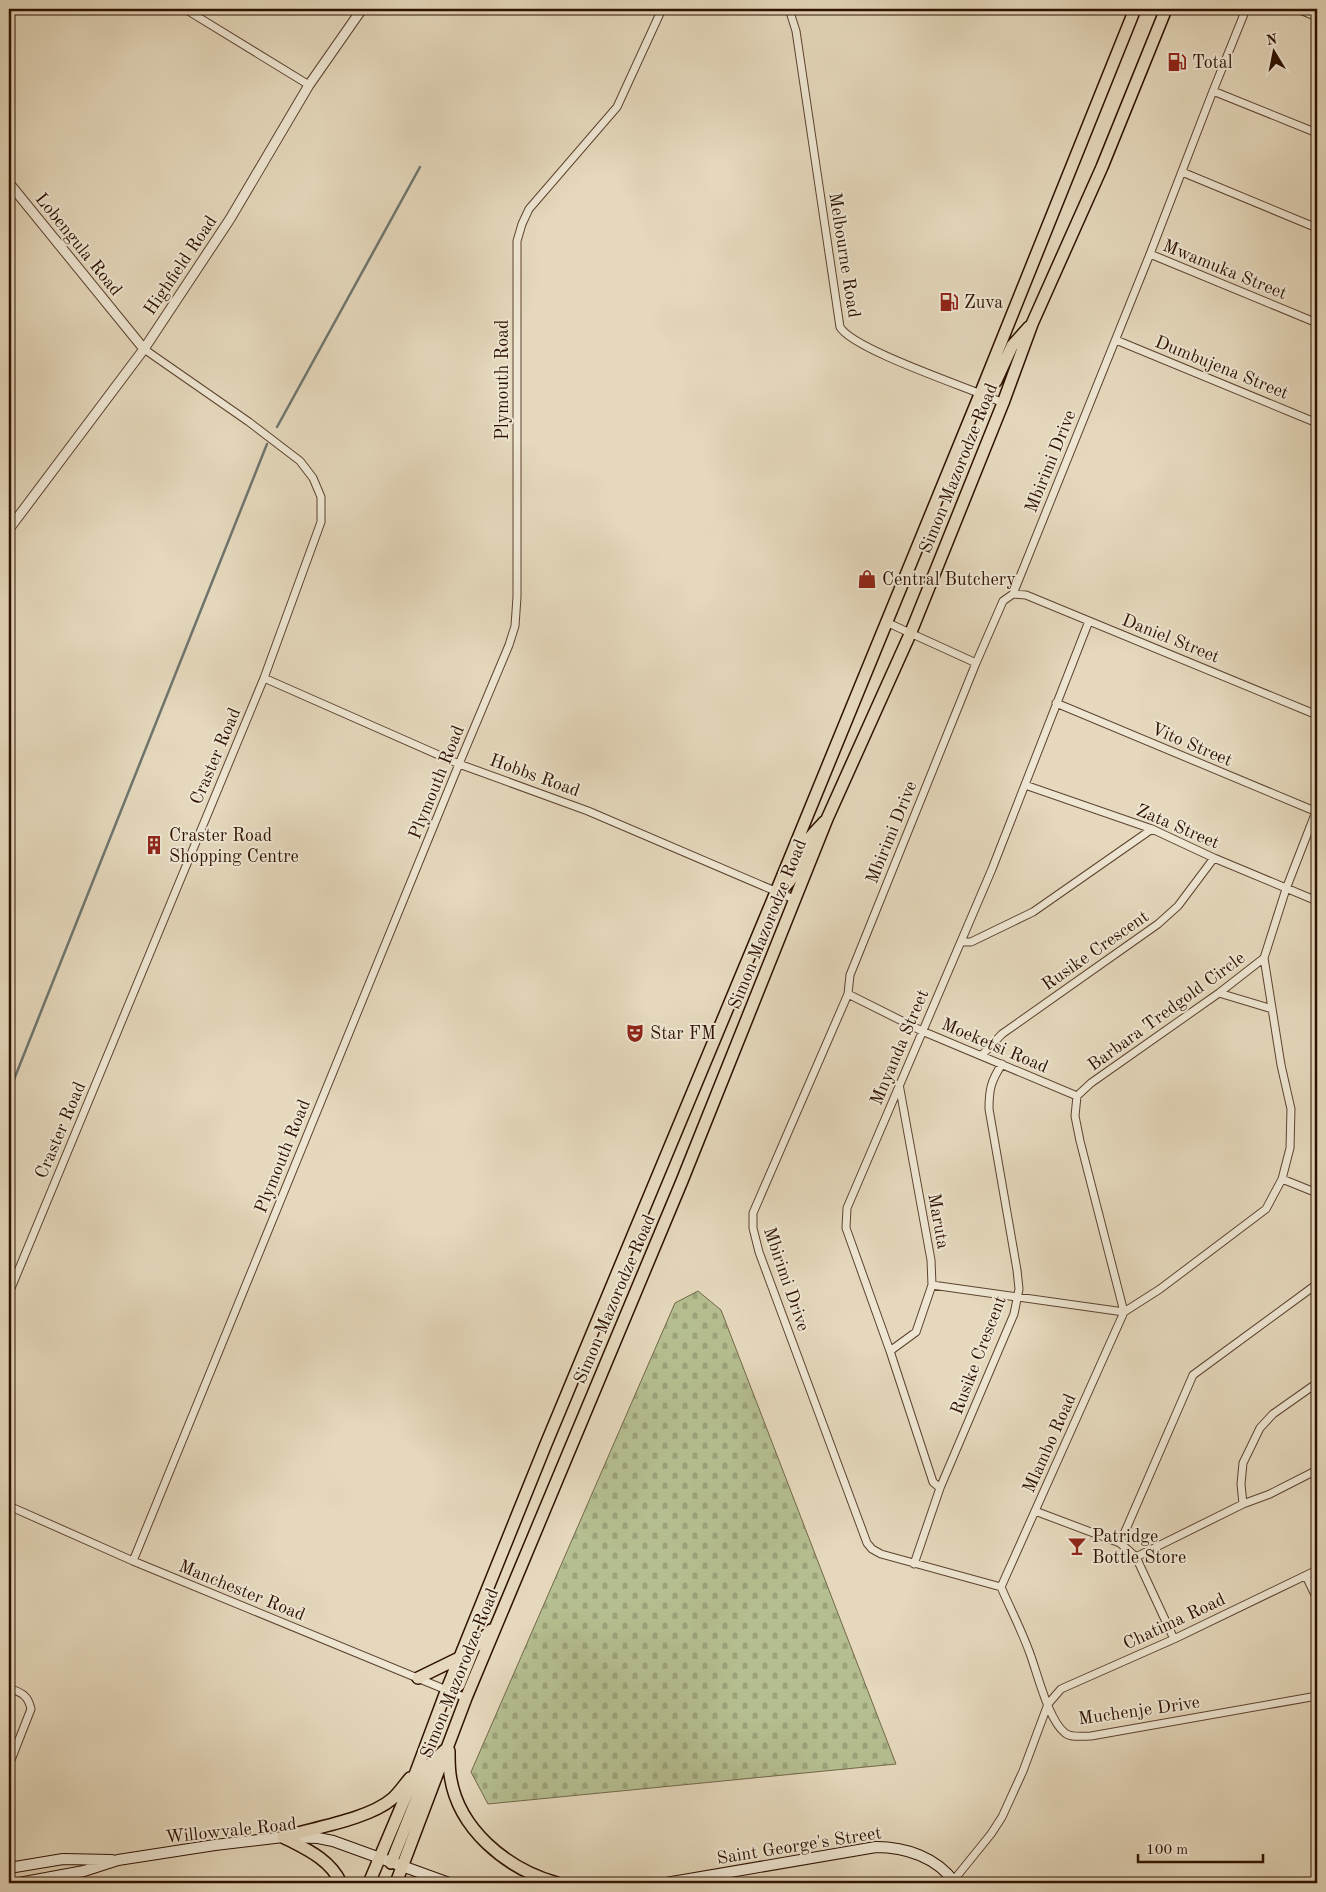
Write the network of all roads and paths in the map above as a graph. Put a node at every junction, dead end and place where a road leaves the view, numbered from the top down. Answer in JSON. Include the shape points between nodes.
{"nodes":[{"id":1,"x":185,"y":9,"type":"edge"},
{"id":2,"x":362,"y":9,"type":"edge"},
{"id":3,"x":662,"y":9,"type":"edge"},
{"id":4,"x":789,"y":9,"type":"edge"},
{"id":5,"x":1135,"y":9,"type":"edge"},
{"id":6,"x":1166,"y":9,"type":"edge"},
{"id":7,"x":1246,"y":9,"type":"edge"},
{"id":8,"x":1298,"y":9,"type":"edge"},
{"id":9,"x":1317,"y":17,"type":"edge"},
{"id":10,"x":309,"y":85,"type":"junction"},
{"id":11,"x":1213,"y":90,"type":"junction"},
{"id":12,"x":1317,"y":133,"type":"edge"},
{"id":13,"x":1182,"y":172,"type":"junction"},
{"id":14,"x":9,"y":183,"type":"edge"},
{"id":15,"x":1317,"y":228,"type":"edge"},
{"id":16,"x":1150,"y":254,"type":"junction"},
{"id":17,"x":1317,"y":323,"type":"edge"},
{"id":18,"x":1032,"y":324,"type":"junction"},
{"id":19,"x":1116,"y":340,"type":"junction"},
{"id":20,"x":144,"y":349,"type":"junction"},
{"id":21,"x":980,"y":392,"type":"junction"},
{"id":22,"x":1003,"y":402,"type":"junction"},
{"id":23,"x":1317,"y":423,"type":"edge"},
{"id":24,"x":9,"y":529,"type":"edge"},
{"id":25,"x":1012,"y":594,"type":"junction"},
{"id":26,"x":1089,"y":621,"type":"junction"},
{"id":27,"x":886,"y":622,"type":"junction"},
{"id":28,"x":911,"y":632,"type":"junction"},
{"id":29,"x":976,"y":663,"type":"junction"},
{"id":30,"x":264,"y":678,"type":"junction"},
{"id":31,"x":1056,"y":703,"type":"junction"},
{"id":32,"x":1317,"y":714,"type":"edge"},
{"id":33,"x":459,"y":764,"type":"junction"},
{"id":34,"x":1025,"y":785,"type":"junction"},
{"id":35,"x":1317,"y":811,"type":"edge"},
{"id":36,"x":828,"y":819,"type":"junction"},
{"id":37,"x":1152,"y":829,"type":"junction"},
{"id":38,"x":1214,"y":858,"type":"junction"},
{"id":39,"x":1286,"y":889,"type":"junction"},
{"id":40,"x":776,"y":892,"type":"junction"},
{"id":41,"x":796,"y":900,"type":"junction"},
{"id":42,"x":1317,"y":901,"type":"edge"},
{"id":43,"x":961,"y":942,"type":"junction"},
{"id":44,"x":1264,"y":958,"type":"junction"},
{"id":45,"x":1219,"y":993,"type":"junction"},
{"id":46,"x":848,"y":994,"type":"junction"},
{"id":47,"x":1272,"y":1008,"type":"junction"},
{"id":48,"x":922,"y":1031,"type":"junction"},
{"id":49,"x":982,"y":1055,"type":"junction"},
{"id":50,"x":1002,"y":1064,"type":"junction"},
{"id":51,"x":899,"y":1084,"type":"junction"},
{"id":52,"x":1077,"y":1096,"type":"junction"},
{"id":53,"x":1282,"y":1180,"type":"junction"},
{"id":54,"x":1317,"y":1193,"type":"edge"},
{"id":55,"x":1317,"y":1284,"type":"edge"},
{"id":56,"x":932,"y":1285,"type":"junction"},
{"id":57,"x":9,"y":1293,"type":"edge"},
{"id":58,"x":1017,"y":1297,"type":"junction"},
{"id":59,"x":1124,"y":1312,"type":"junction"},
{"id":60,"x":890,"y":1351,"type":"junction"},
{"id":61,"x":1317,"y":1383,"type":"edge"},
{"id":62,"x":1317,"y":1470,"type":"edge"},
{"id":63,"x":940,"y":1488,"type":"junction"},
{"id":64,"x":1243,"y":1504,"type":"junction"},
{"id":65,"x":9,"y":1506,"type":"edge"},
{"id":66,"x":1035,"y":1510,"type":"junction"},
{"id":67,"x":1120,"y":1543,"type":"junction"},
{"id":68,"x":1136,"y":1557,"type":"junction"},
{"id":69,"x":133,"y":1561,"type":"junction"},
{"id":70,"x":914,"y":1564,"type":"junction"},
{"id":71,"x":1317,"y":1570,"type":"edge"},
{"id":72,"x":1306,"y":1576,"type":"junction"},
{"id":73,"x":1001,"y":1587,"type":"junction"},
{"id":74,"x":1317,"y":1599,"type":"edge"},
{"id":75,"x":496,"y":1625,"type":"junction"},
{"id":76,"x":1174,"y":1639,"type":"junction"},
{"id":77,"x":461,"y":1657,"type":"junction"},
{"id":78,"x":418,"y":1678,"type":"junction"},
{"id":79,"x":9,"y":1688,"type":"edge"},
{"id":80,"x":447,"y":1689,"type":"junction"},
{"id":81,"x":1317,"y":1696,"type":"edge"},
{"id":82,"x":466,"y":1698,"type":"junction"},
{"id":83,"x":1048,"y":1704,"type":"junction"},
{"id":84,"x":448,"y":1747,"type":"junction"},
{"id":85,"x":9,"y":1765,"type":"edge"},
{"id":86,"x":416,"y":1772,"type":"junction"},
{"id":87,"x":283,"y":1837,"type":"junction"},
{"id":88,"x":380,"y":1858,"type":"junction"},
{"id":89,"x":118,"y":1860,"type":"junction"},
{"id":90,"x":391,"y":1862,"type":"junction"},
{"id":91,"x":403,"y":1867,"type":"junction"},
{"id":92,"x":9,"y":1868,"type":"edge"},
{"id":93,"x":954,"y":1882,"type":"edge"},
{"id":94,"x":19,"y":1883,"type":"edge"},
{"id":95,"x":341,"y":1883,"type":"edge"},
{"id":96,"x":369,"y":1883,"type":"edge"},
{"id":97,"x":396,"y":1883,"type":"edge"},
{"id":98,"x":449,"y":1883,"type":"edge"},
{"id":99,"x":557,"y":1883,"type":"edge"},
{"id":100,"x":666,"y":1883,"type":"edge"}],
"edges":[{"from":1,"to":10,"type":"street"},
{"from":2,"to":10,"type":"street","name":"Highfield Road"},
{"from":3,"to":33,"type":"street","name":"Plymouth Road","via":[[622,100],[529,209],[517,240],[515,626]]},
{"from":4,"to":21,"type":"street","name":"Melbourne Road","via":[[796,31],[840,327],[849,338],[874,351]]},
{"from":5,"to":21,"type":"highway","name":"Simon Mazorodze Road"},
{"from":6,"to":18,"type":"highway","name":"Simon Mazorodze Road","via":[[1102,167]]},
{"from":7,"to":11,"type":"street","name":"Mbirimi Drive"},
{"from":8,"to":9,"type":"street"},
{"from":10,"to":20,"type":"street","name":"Highfield Road","via":[[230,219]]},
{"from":11,"to":12,"type":"street"},
{"from":11,"to":13,"type":"street","name":"Mbirimi Drive"},
{"from":13,"to":15,"type":"street"},
{"from":13,"to":16,"type":"street","name":"Mbirimi Drive"},
{"from":14,"to":20,"type":"street","name":"Lobengula Road"},
{"from":16,"to":17,"type":"street","name":"Mwamuka Street"},
{"from":16,"to":19,"type":"street","name":"Mbirimi Drive"},
{"from":18,"to":21,"type":"highway","via":[[1012,346],[996,381]]},
{"from":18,"to":22,"type":"highway","name":"Simon Mazorodze Road"},
{"from":19,"to":23,"type":"street","name":"Dumbujena Street"},
{"from":19,"to":25,"type":"street","name":"Mbirimi Drive"},
{"from":20,"to":24,"type":"street","name":"Highfield Road"},
{"from":20,"to":30,"type":"street","name":"Craster Road","via":[[300,461],[313,478],[321,498],[321,522]]},
{"from":21,"to":22,"type":"street","name":"Melbourne Road"},
{"from":21,"to":27,"type":"highway","name":"Simon Mazorodze Road"},
{"from":22,"to":28,"type":"highway","name":"Simon Mazorodze Road"},
{"from":25,"to":26,"type":"street","name":"Daniel Street","via":[[1026,595]]},
{"from":25,"to":29,"type":"street","name":"Mbirimi Drive","via":[[1003,601]]},
{"from":26,"to":31,"type":"street","name":"Mnyanda Street"},
{"from":26,"to":32,"type":"street","name":"Daniel Street"},
{"from":27,"to":28,"type":"street"},
{"from":27,"to":40,"type":"highway","name":"Simon Mazorodze Road"},
{"from":28,"to":29,"type":"street"},
{"from":28,"to":36,"type":"highway","name":"Simon Mazorodze Road"},
{"from":29,"to":46,"type":"street","name":"Mbirimi Drive","via":[[850,974]]},
{"from":30,"to":33,"type":"street","name":"Hobbs Road"},
{"from":30,"to":57,"type":"street","name":"Craster Road"},
{"from":31,"to":34,"type":"street","name":"Mnyanda Street"},
{"from":31,"to":35,"type":"street","name":"Vito Street"},
{"from":33,"to":40,"type":"street","name":"Hobbs Road","via":[[588,811]]},
{"from":33,"to":69,"type":"street","name":"Plymouth Road"},
{"from":34,"to":37,"type":"street","name":"Zata Street"},
{"from":34,"to":43,"type":"street","name":"Mnyanda Street"},
{"from":35,"to":39,"type":"street"},
{"from":36,"to":40,"type":"highway","via":[[806,843],[792,879]]},
{"from":36,"to":41,"type":"highway","name":"Simon Mazorodze Road"},
{"from":37,"to":38,"type":"street","name":"Zata Street"},
{"from":37,"to":43,"type":"street","via":[[1033,912],[971,942]]},
{"from":38,"to":39,"type":"street","name":"Zata Street"},
{"from":38,"to":49,"type":"street","name":"Rusike Crescent","via":[[1178,906],[1158,924],[1002,1034]]},
{"from":39,"to":42,"type":"street","name":"Zata Street"},
{"from":39,"to":44,"type":"street"},
{"from":40,"to":41,"type":"street","name":"Hobbs Road"},
{"from":40,"to":77,"type":"highway","name":"Simon Mazorodze Road","via":[[546,1444]]},
{"from":41,"to":75,"type":"highway","name":"Simon Mazorodze Road"},
{"from":43,"to":48,"type":"street","name":"Mnyanda Street"},
{"from":44,"to":45,"type":"street","name":"Barbara Tredgold Circle"},
{"from":44,"to":47,"type":"street","name":"Barbara Tredgold Circle"},
{"from":45,"to":47,"type":"street"},
{"from":45,"to":52,"type":"street","name":"Barbara Tredgold Circle"},
{"from":46,"to":48,"type":"street","name":"Moeketsi Road"},
{"from":46,"to":70,"type":"street","name":"Mbirimi Drive","via":[[753,1213],[753,1228],[762,1261],[867,1543],[881,1554]]},
{"from":47,"to":53,"type":"street","name":"Barbara Tredgold Circle","via":[[1291,1109],[1290,1148]]},
{"from":48,"to":49,"type":"street","name":"Moeketsi Road"},
{"from":48,"to":51,"type":"street","name":"Mnyanda Street"},
{"from":49,"to":50,"type":"street","name":"Moeketsi Road"},
{"from":50,"to":52,"type":"street","name":"Moeketsi Road"},
{"from":50,"to":58,"type":"street","name":"Rusike Crescent","via":[[992,1080],[989,1109],[1017,1270]]},
{"from":51,"to":56,"type":"street","name":"Maruta","via":[[931,1260]]},
{"from":51,"to":60,"type":"street","name":"Mnyanda Street","via":[[846,1217],[846,1228]]},
{"from":52,"to":59,"type":"street","via":[[1075,1116],[1082,1150]]},
{"from":53,"to":54,"type":"street"},
{"from":53,"to":59,"type":"street","name":"Barbara Tredgold Circle","via":[[1266,1209],[1160,1289]]},
{"from":55,"to":67,"type":"street","via":[[1192,1375]]},
{"from":56,"to":58,"type":"street"},
{"from":56,"to":60,"type":"street","name":"Maruta","via":[[916,1332]]},
{"from":58,"to":59,"type":"street"},
{"from":58,"to":63,"type":"street","name":"Rusike Crescent","via":[[1014,1314]]},
{"from":59,"to":66,"type":"street","name":"Mlambo Road"},
{"from":60,"to":63,"type":"street","name":"Mnyanda Street","via":[[933,1482]]},
{"from":61,"to":64,"type":"street","via":[[1273,1414],[1260,1428],[1243,1463]]},
{"from":62,"to":64,"type":"street"},
{"from":63,"to":70,"type":"street","name":"Rusike Crescent"},
{"from":64,"to":68,"type":"street"},
{"from":65,"to":69,"type":"street","name":"Manchester Road"},
{"from":66,"to":67,"type":"street"},
{"from":66,"to":73,"type":"street","name":"Mlambo Road"},
{"from":67,"to":68,"type":"street"},
{"from":68,"to":76,"type":"street"},
{"from":69,"to":78,"type":"street","name":"Manchester Road"},
{"from":70,"to":73,"type":"street","name":"Mbirimi Drive"},
{"from":71,"to":72,"type":"street","name":"Chatima Road"},
{"from":72,"to":74,"type":"street"},
{"from":72,"to":76,"type":"street","name":"Chatima Road"},
{"from":73,"to":83,"type":"street","name":"Muchenje Drive"},
{"from":75,"to":80,"type":"highway","via":[[474,1648],[459,1685]]},
{"from":75,"to":82,"type":"highway","name":"Simon Mazorodze Road"},
{"from":76,"to":83,"type":"street","name":"Chatima Road","via":[[1061,1690]]},
{"from":77,"to":78,"type":"highway"},
{"from":77,"to":80,"type":"highway","name":"Simon Mazorodze Road"},
{"from":78,"to":80,"type":"street","name":"Manchester Road"},
{"from":79,"to":85,"type":"street","via":[[26,1695],[31,1709]]},
{"from":80,"to":82,"type":"street","name":"Manchester Road"},
{"from":80,"to":86,"type":"highway","name":"Simon Mazorodze Road"},
{"from":81,"to":83,"type":"street","name":"Muchenje Drive","via":[[1091,1736],[1065,1734]]},
{"from":82,"to":84,"type":"highway","name":"Simon Mazorodze Road"},
{"from":83,"to":93,"type":"street","via":[[1002,1816]]},
{"from":84,"to":90,"type":"highway","via":[[431,1763]]},
{"from":84,"to":91,"type":"highway","name":"Simon Mazorodze Road"},
{"from":84,"to":99,"type":"highway","via":[[454,1792],[461,1810],[478,1835],[511,1863],[530,1874]]},
{"from":86,"to":87,"type":"highway","via":[[392,1799],[380,1807]]},
{"from":86,"to":88,"type":"highway","name":"Simon Mazorodze Road"},
{"from":87,"to":88,"type":"main road","name":"Willowvale Road","via":[[332,1841]]},
{"from":87,"to":89,"type":"main road","name":"Willowvale Road"},
{"from":87,"to":95,"type":"highway","via":[[328,1863]]},
{"from":88,"to":90,"type":"main road","name":"Willowvale Road"},
{"from":88,"to":96,"type":"highway","name":"Simon Mazorodze Road"},
{"from":89,"to":92,"type":"main road","name":"Willowvale Road","via":[[63,1859]]},
{"from":89,"to":94,"type":"main road","name":"Willowvale Road","via":[[84,1871]]},
{"from":90,"to":91,"type":"main road","name":"Willowvale Road"},
{"from":91,"to":97,"type":"highway","name":"Simon Mazorodze Road"},
{"from":91,"to":98,"type":"main road"},
{"from":93,"to":100,"type":"main road","name":"Saint George's Street","via":[[936,1864],[916,1854],[895,1847],[876,1847]]}]}
